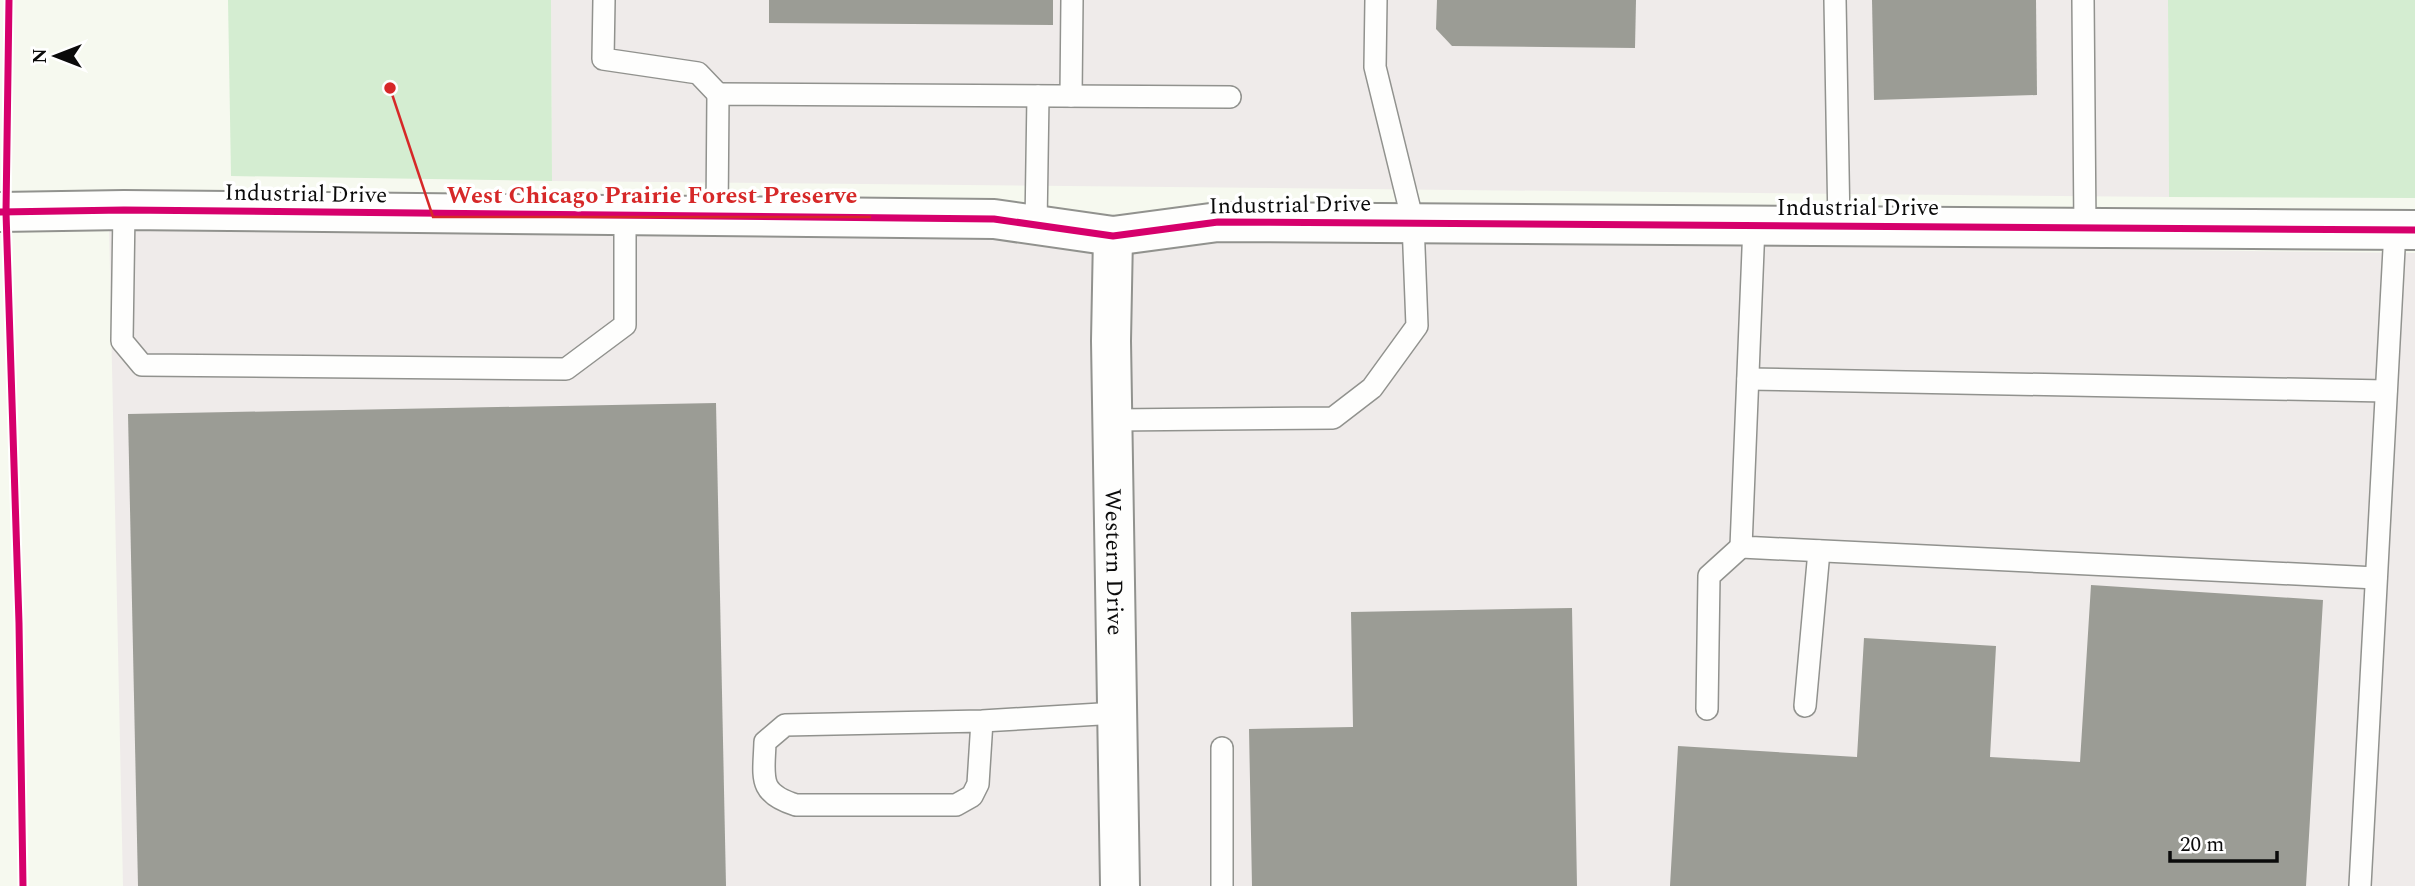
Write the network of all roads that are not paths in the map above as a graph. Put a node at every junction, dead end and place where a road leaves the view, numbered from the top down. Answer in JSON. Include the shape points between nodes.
{"nodes":[{"id":1,"x":604,"y":0,"type":"edge"},
{"id":2,"x":1072,"y":0,"type":"edge"},
{"id":3,"x":1376,"y":0,"type":"edge"},
{"id":4,"x":1835,"y":0,"type":"edge"},
{"id":5,"x":2082,"y":0,"type":"edge"},
{"id":6,"x":718,"y":94,"type":"junction"},
{"id":7,"x":1038,"y":96,"type":"junction"},
{"id":8,"x":1071,"y":96,"type":"junction"},
{"id":9,"x":1230,"y":97,"type":"dead end"},
{"id":10,"x":124,"y":210,"type":"junction"},
{"id":11,"x":0,"y":212,"type":"edge"},
{"id":12,"x":625,"y":215,"type":"junction"},
{"id":13,"x":717,"y":217,"type":"junction"},
{"id":14,"x":1413,"y":222,"type":"junction"},
{"id":15,"x":1036,"y":225,"type":"junction"},
{"id":16,"x":1754,"y":225,"type":"junction"},
{"id":17,"x":1839,"y":226,"type":"junction"},
{"id":18,"x":2085,"y":228,"type":"junction"},
{"id":19,"x":2405,"y":230,"type":"edge"},
{"id":20,"x":1113,"y":236,"type":"junction"},
{"id":21,"x":1748,"y":379,"type":"junction"},
{"id":22,"x":2386,"y":391,"type":"junction"},
{"id":23,"x":1113,"y":420,"type":"junction"},
{"id":24,"x":1741,"y":547,"type":"junction"},
{"id":25,"x":1819,"y":551,"type":"junction"},
{"id":26,"x":2376,"y":578,"type":"junction"},
{"id":27,"x":1805,"y":706,"type":"dead end"},
{"id":28,"x":1707,"y":709,"type":"dead end"},
{"id":29,"x":1117,"y":713,"type":"junction"},
{"id":30,"x":982,"y":721,"type":"junction"},
{"id":31,"x":1222,"y":748,"type":"dead end"},
{"id":32,"x":1120,"y":886,"type":"edge"},
{"id":33,"x":1222,"y":886,"type":"edge"},
{"id":34,"x":2360,"y":886,"type":"edge"}],
"edges":[{"from":1,"to":6,"type":"lane","via":[[603,59],[698,73]]},
{"from":2,"to":8,"type":"lane"},
{"from":3,"to":14,"type":"lane","via":[[1375,67]]},
{"from":4,"to":17,"type":"lane"},
{"from":5,"to":18,"type":"lane"},
{"from":6,"to":7,"type":"lane"},
{"from":6,"to":13,"type":"lane"},
{"from":7,"to":8,"type":"lane"},
{"from":7,"to":15,"type":"lane"},
{"from":8,"to":9,"type":"lane"},
{"from":10,"to":11,"type":"street","name":"Industrial Drive"},
{"from":10,"to":12,"type":"street","name":"Industrial Drive"},
{"from":10,"to":12,"type":"lane","via":[[122,341],[142,365],[566,369],[625,325]]},
{"from":12,"to":13,"type":"street","name":"Industrial Drive"},
{"from":13,"to":15,"type":"street","name":"Industrial Drive","via":[[994,219]]},
{"from":14,"to":16,"type":"street","name":"Industrial Drive"},
{"from":14,"to":20,"type":"street","name":"Industrial Drive","via":[[1218,222]]},
{"from":14,"to":23,"type":"lane","via":[[1418,326],[1372,388],[1333,418]]},
{"from":15,"to":20,"type":"street","name":"Industrial Drive"},
{"from":16,"to":17,"type":"street","name":"Industrial Drive"},
{"from":16,"to":21,"type":"lane"},
{"from":17,"to":18,"type":"street","name":"Industrial Drive"},
{"from":18,"to":19,"type":"street","name":"Industrial Drive"},
{"from":19,"to":22,"type":"lane"},
{"from":20,"to":23,"type":"street","name":"Western Drive"},
{"from":21,"to":22,"type":"lane"},
{"from":21,"to":24,"type":"lane"},
{"from":22,"to":26,"type":"lane"},
{"from":23,"to":29,"type":"street","name":"Western Drive"},
{"from":24,"to":25,"type":"lane"},
{"from":24,"to":28,"type":"lane","via":[[1709,576]]},
{"from":25,"to":26,"type":"lane"},
{"from":25,"to":27,"type":"lane"},
{"from":26,"to":34,"type":"lane"},
{"from":29,"to":30,"type":"lane"},
{"from":29,"to":32,"type":"street","name":"Western Drive"},
{"from":30,"to":30,"type":"lane","via":[[785,725],[765,743],[764,782],[777,799],[796,805],[956,805],[972,796],[978,784]]},
{"from":31,"to":33,"type":"lane"}]}
